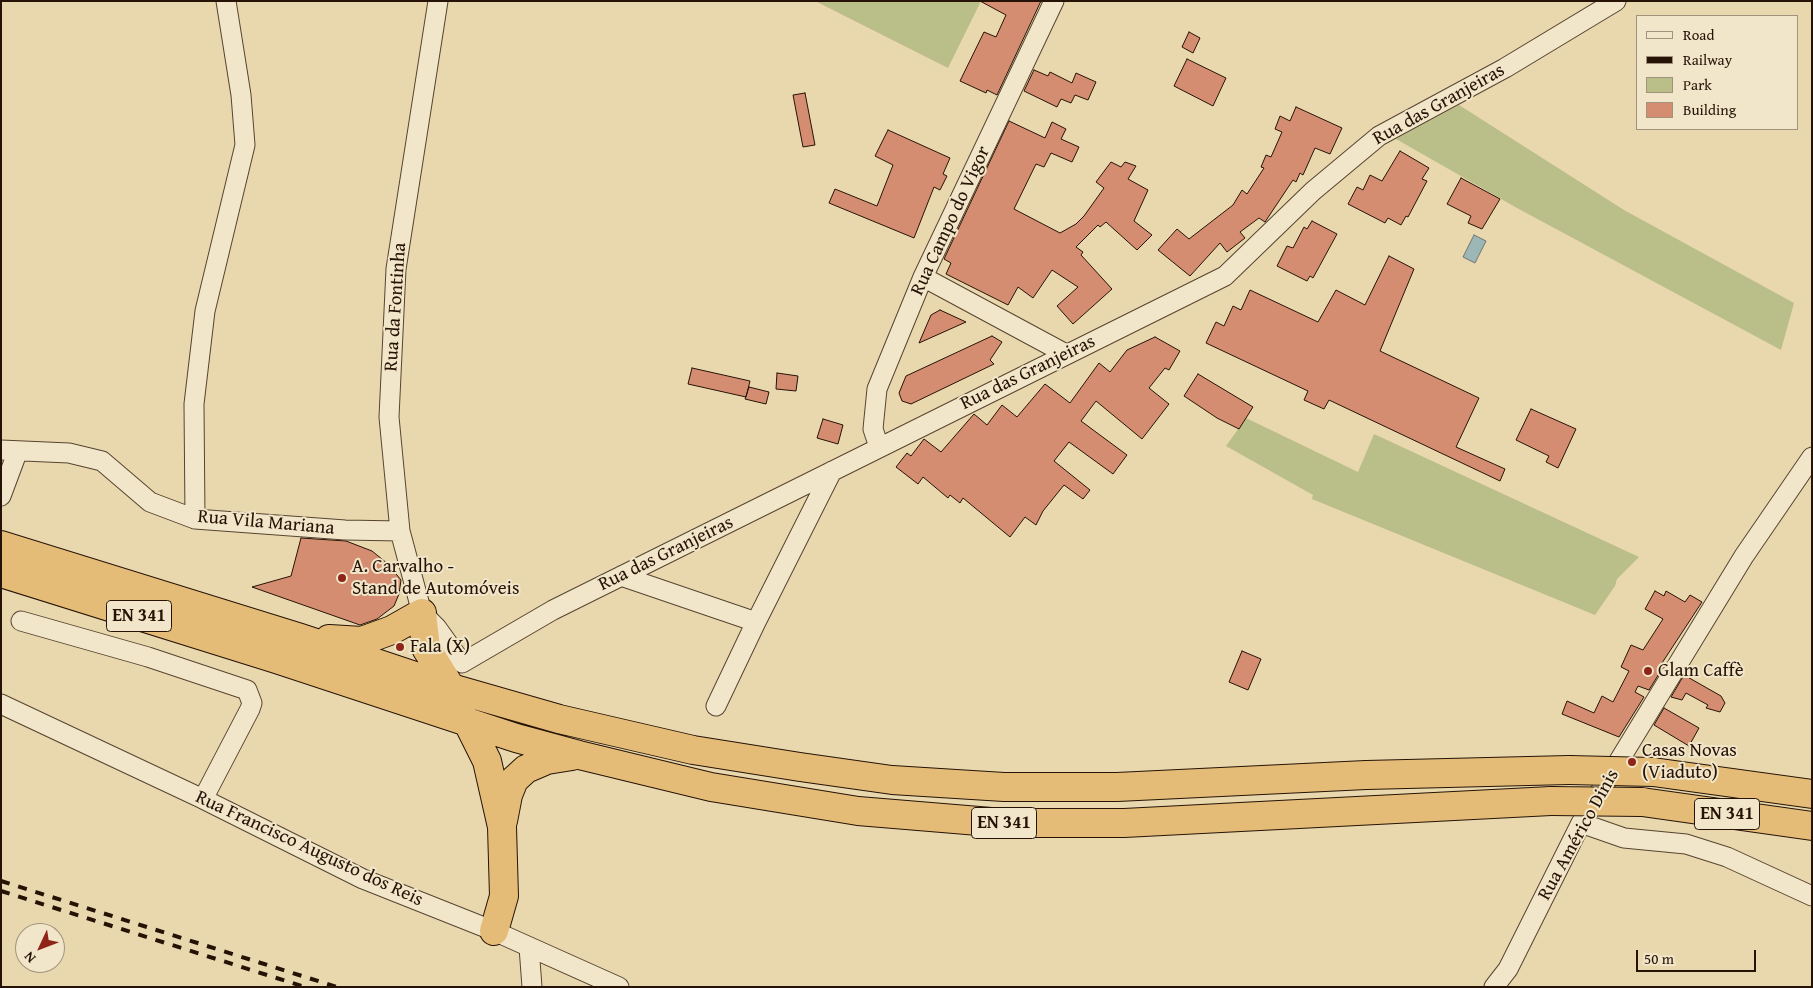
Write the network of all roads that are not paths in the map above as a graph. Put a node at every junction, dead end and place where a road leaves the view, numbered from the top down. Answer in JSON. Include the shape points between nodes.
{"nodes":[{"id":1,"x":226,"y":1,"type":"edge"},
{"id":2,"x":438,"y":1,"type":"edge"},
{"id":3,"x":1054,"y":1,"type":"edge"},
{"id":4,"x":1616,"y":1,"type":"edge"},
{"id":5,"x":923,"y":277,"type":"junction"},
{"id":6,"x":1066,"y":354,"type":"junction"},
{"id":7,"x":880,"y":447,"type":"junction"},
{"id":8,"x":9,"y":452,"type":"edge"},
{"id":9,"x":1812,"y":457,"type":"edge"},
{"id":10,"x":832,"y":471,"type":"junction"},
{"id":11,"x":2,"y":494,"type":"edge"},
{"id":12,"x":196,"y":519,"type":"junction"},
{"id":13,"x":400,"y":530,"type":"junction"},
{"id":14,"x":1,"y":545,"type":"edge"},
{"id":15,"x":1,"y":573,"type":"edge"},
{"id":16,"x":621,"y":576,"type":"junction"},
{"id":17,"x":422,"y":613,"type":"junction"},
{"id":18,"x":21,"y":620,"type":"dead end"},
{"id":19,"x":756,"y":622,"type":"junction"},
{"id":20,"x":300,"y":638,"type":"junction"},
{"id":21,"x":451,"y":688,"type":"junction"},
{"id":22,"x":1,"y":704,"type":"edge"},
{"id":23,"x":716,"y":706,"type":"dead end"},
{"id":24,"x":467,"y":721,"type":"junction"},
{"id":25,"x":579,"y":755,"type":"junction"},
{"id":26,"x":1812,"y":794,"type":"edge"},
{"id":27,"x":203,"y":799,"type":"junction"},
{"id":28,"x":1581,"y":823,"type":"junction"},
{"id":29,"x":1812,"y":826,"type":"edge"},
{"id":30,"x":502,"y":828,"type":"junction"},
{"id":31,"x":1812,"y":896,"type":"edge"},
{"id":32,"x":494,"y":932,"type":"junction"},
{"id":33,"x":529,"y":947,"type":"junction"},
{"id":34,"x":532,"y":987,"type":"edge"},
{"id":35,"x":619,"y":987,"type":"edge"},
{"id":36,"x":1494,"y":987,"type":"edge"}],
"edges":[{"from":1,"to":12,"type":"street","via":[[241,95],[245,146],[205,311],[194,404]]},
{"from":2,"to":13,"type":"street","name":"Rua da Fontinha","via":[[396,269],[389,418]]},
{"from":3,"to":5,"type":"street","name":"Rua Campo do Vigor"},
{"from":4,"to":6,"type":"street","name":"Rua das Granjeiras","via":[[1505,68],[1379,136],[1313,191],[1226,276]]},
{"from":5,"to":6,"type":"street"},
{"from":5,"to":7,"type":"street","name":"Rua Campo do Vigor","via":[[877,389],[873,429]]},
{"from":6,"to":7,"type":"street","name":"Rua das Granjeiras"},
{"from":7,"to":10,"type":"street","name":"Rua das Granjeiras"},
{"from":8,"to":11,"type":"street"},
{"from":8,"to":12,"type":"street","name":"Rua Vila Mariana","via":[[69,453],[102,461],[150,502]]},
{"from":9,"to":28,"type":"street","name":"Rua Américo Dinis","via":[[1744,556]]},
{"from":10,"to":16,"type":"street","name":"Rua das Granjeiras"},
{"from":10,"to":19,"type":"street"},
{"from":12,"to":13,"type":"street","name":"Rua Vila Mariana","via":[[345,530]]},
{"from":13,"to":17,"type":"street","name":"Rua da Fontinha"},
{"from":14,"to":20,"type":"highway","number":"EN 341"},
{"from":15,"to":24,"type":"highway","number":"EN 341"},
{"from":16,"to":17,"type":"street","name":"Rua das Granjeiras","via":[[553,610],[462,663]]},
{"from":16,"to":19,"type":"street"},
{"from":17,"to":20,"type":"highway","via":[[392,630],[362,641]]},
{"from":17,"to":21,"type":"highway","via":[[426,648]]},
{"from":18,"to":27,"type":"street","via":[[247,690],[250,709]]},
{"from":19,"to":23,"type":"street"},
{"from":20,"to":21,"type":"highway","number":"EN 341"},
{"from":21,"to":26,"type":"highway","number":"EN 341","bridge":true,"via":[[559,719],[693,750],[892,780],[1004,787],[1117,787],[1366,775],[1568,770],[1653,772]]},
{"from":22,"to":27,"type":"street","name":"Rua Francisco Augusto dos Reis"},
{"from":24,"to":25,"type":"highway","number":"EN 341"},
{"from":24,"to":30,"type":"highway","via":[[487,761]]},
{"from":25,"to":29,"type":"highway","number":"EN 341","bridge":true,"via":[[711,787],[848,809],[1003,824],[1124,823],[1552,801],[1642,802]]},
{"from":25,"to":30,"type":"highway","via":[[547,760],[526,769],[514,780]]},
{"from":27,"to":32,"type":"street","name":"Rua Francisco Augusto dos Reis","via":[[363,879]]},
{"from":28,"to":31,"type":"street","via":[[1624,838],[1694,846],[1727,857]]},
{"from":28,"to":36,"type":"street","name":"Rua Américo Dinis","via":[[1508,969]]},
{"from":30,"to":32,"type":"highway","via":[[504,896]]},
{"from":32,"to":33,"type":"street","name":"Rua Francisco Augusto dos Reis"},
{"from":33,"to":34,"type":"street"},
{"from":33,"to":35,"type":"street","name":"Rua Francisco Augusto dos Reis"}]}
